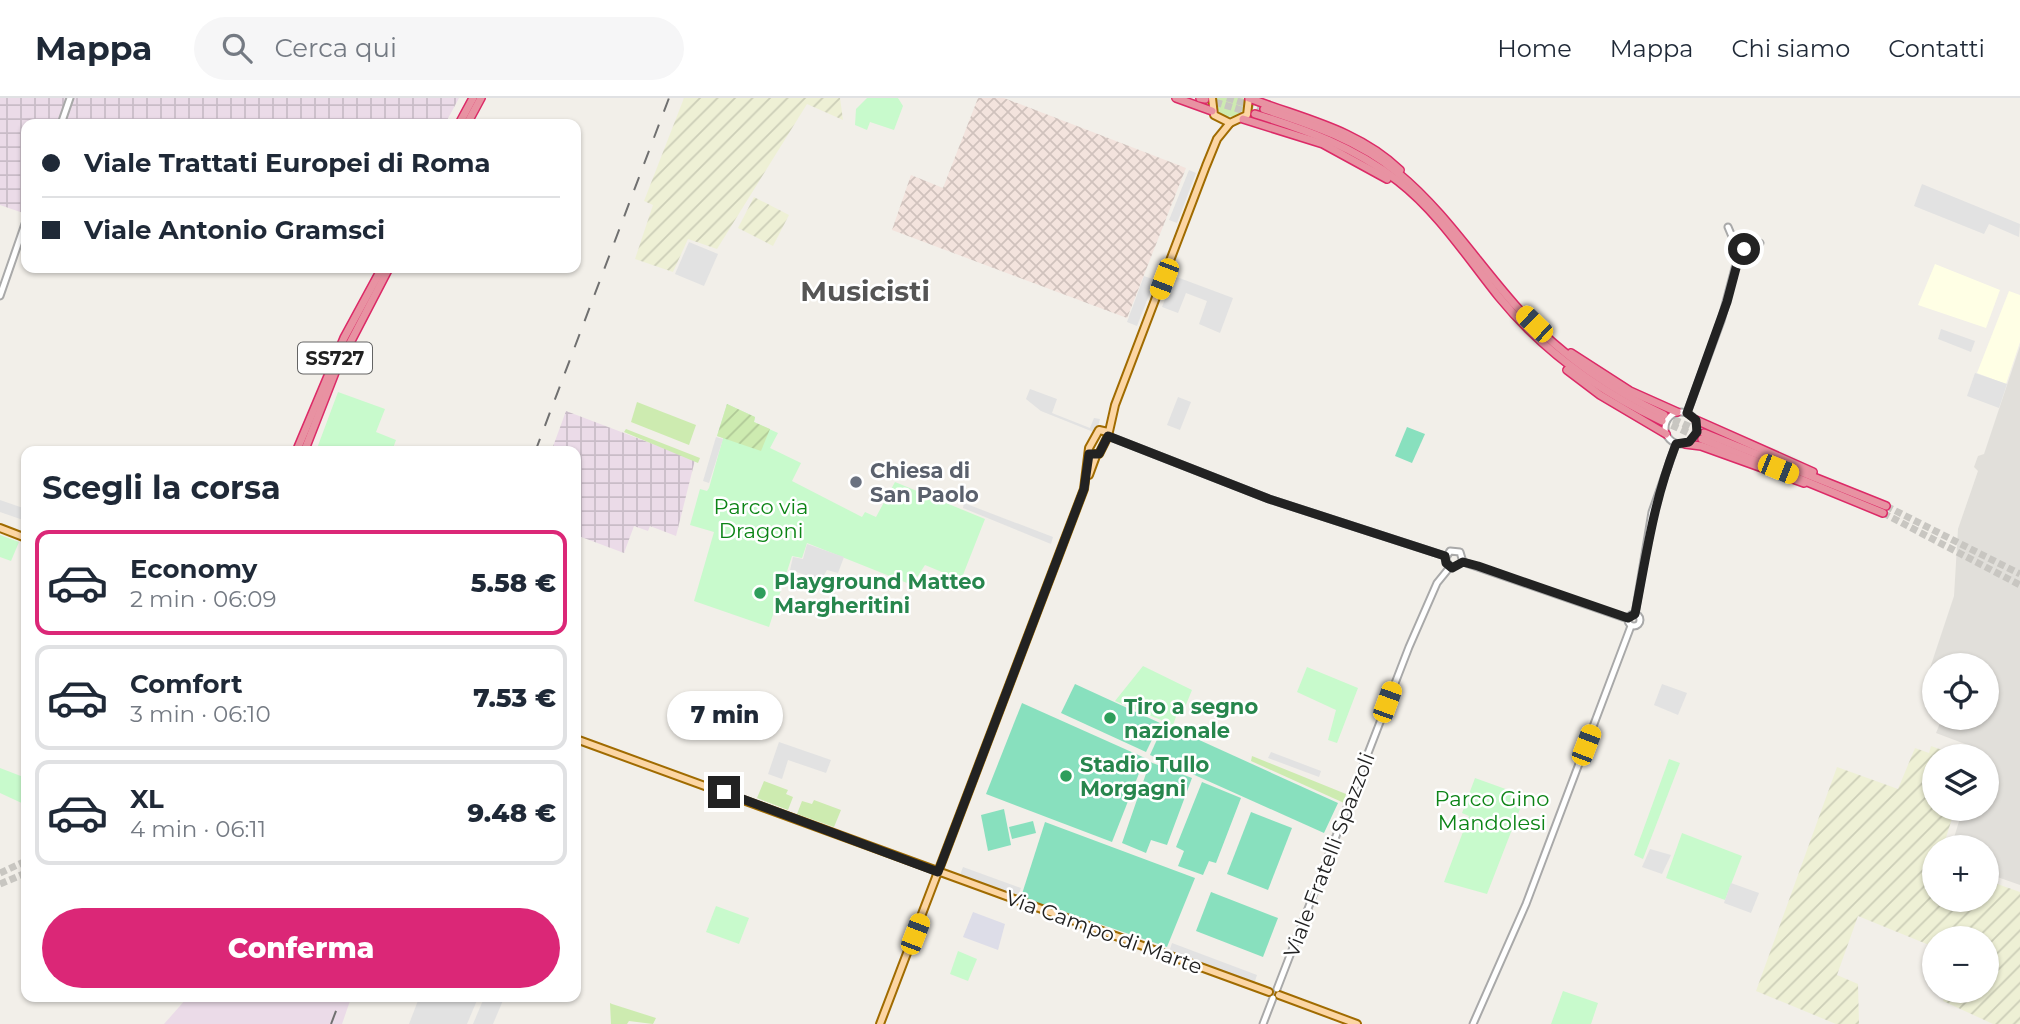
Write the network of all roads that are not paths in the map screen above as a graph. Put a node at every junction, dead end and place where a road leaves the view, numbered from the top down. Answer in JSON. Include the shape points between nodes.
{"nodes":[{"id":1,"x":71,"y":98,"type":"edge"},
{"id":2,"x":473,"y":98,"type":"edge"},
{"id":3,"x":481,"y":98,"type":"edge"},
{"id":4,"x":1176,"y":98,"type":"edge"},
{"id":5,"x":1206,"y":98,"type":"edge"},
{"id":6,"x":1249,"y":98,"type":"edge"},
{"id":7,"x":1264,"y":109,"type":"tunnel mouth"},
{"id":8,"x":1212,"y":111,"type":"junction"},
{"id":9,"x":1255,"y":114,"type":"tunnel mouth"},
{"id":10,"x":1217,"y":118,"type":"junction"},
{"id":11,"x":63,"y":119,"type":"edge"},
{"id":12,"x":462,"y":119,"type":"edge"},
{"id":13,"x":470,"y":119,"type":"edge"},
{"id":14,"x":1243,"y":119,"type":"junction"},
{"id":15,"x":1230,"y":123,"type":"junction"},
{"id":16,"x":1217,"y":139,"type":"junction"},
{"id":17,"x":1423,"y":200,"type":"junction"},
{"id":18,"x":1728,"y":227,"type":"dead end"},
{"id":19,"x":21,"y":235,"type":"edge"},
{"id":20,"x":1760,"y":243,"type":"dead end"},
{"id":21,"x":1740,"y":249,"type":"junction"},
{"id":22,"x":379,"y":273,"type":"edge"},
{"id":23,"x":386,"y":273,"type":"edge"},
{"id":24,"x":0,"y":296,"type":"edge"},
{"id":25,"x":1548,"y":337,"type":"junction"},
{"id":26,"x":1547,"y":349,"type":"junction"},
{"id":27,"x":1677,"y":412,"type":"junction"},
{"id":28,"x":1687,"y":413,"type":"junction"},
{"id":29,"x":1696,"y":420,"type":"junction"},
{"id":30,"x":1666,"y":434,"type":"junction"},
{"id":31,"x":1107,"y":436,"type":"junction"},
{"id":32,"x":1676,"y":444,"type":"junction"},
{"id":33,"x":1685,"y":444,"type":"junction"},
{"id":34,"x":298,"y":446,"type":"edge"},
{"id":35,"x":306,"y":446,"type":"edge"},
{"id":36,"x":1093,"y":455,"type":"junction"},
{"id":37,"x":1839,"y":485,"type":"junction"},
{"id":38,"x":1829,"y":490,"type":"junction"},
{"id":39,"x":0,"y":528,"type":"edge"},
{"id":40,"x":21,"y":536,"type":"edge"},
{"id":41,"x":1445,"y":556,"type":"junction"},
{"id":42,"x":1463,"y":562,"type":"junction"},
{"id":43,"x":1450,"y":567,"type":"junction"},
{"id":44,"x":1635,"y":614,"type":"junction"},
{"id":45,"x":1628,"y":618,"type":"junction"},
{"id":46,"x":1631,"y":626,"type":"junction"},
{"id":47,"x":581,"y":741,"type":"edge"},
{"id":48,"x":938,"y":872,"type":"junction"},
{"id":49,"x":1274,"y":993,"type":"junction"},
{"id":50,"x":880,"y":1024,"type":"edge"},
{"id":51,"x":1263,"y":1024,"type":"edge"},
{"id":52,"x":1357,"y":1024,"type":"edge"},
{"id":53,"x":1473,"y":1024,"type":"edge"}],
"edges":[{"from":1,"to":11,"type":"street"},
{"from":2,"to":12,"type":"highway"},
{"from":3,"to":13,"type":"highway"},
{"from":4,"to":8,"type":"highway"},
{"from":5,"to":8,"type":"main road"},
{"from":6,"to":14,"type":"main road"},
{"from":6,"to":17,"type":"highway","via":[[1331,125],[1366,144],[1419,186]]},
{"from":7,"to":17,"type":"highway","via":[[1345,140],[1396,171]]},
{"from":8,"to":10,"type":"main road"},
{"from":9,"to":17,"type":"highway","via":[[1338,142]]},
{"from":10,"to":15,"type":"main road"},
{"from":10,"to":16,"type":"main road"},
{"from":14,"to":15,"type":"main road"},
{"from":14,"to":17,"type":"highway","via":[[1324,144]]},
{"from":15,"to":16,"type":"main road"},
{"from":16,"to":31,"type":"main road"},
{"from":17,"to":25,"type":"highway"},
{"from":17,"to":26,"type":"highway"},
{"from":18,"to":21,"type":"street"},
{"from":19,"to":24,"type":"street"},
{"from":20,"to":21,"type":"street"},
{"from":21,"to":28,"type":"street","via":[[1727,302]]},
{"from":22,"to":34,"type":"highway","number":"SS727","via":[[335,358]]},
{"from":23,"to":35,"type":"highway","number":"SS727","via":[[337,370]]},
{"from":25,"to":26,"type":"highway","via":[[1593,375],[1663,418],[1608,392]]},
{"from":25,"to":27,"type":"highway","via":[[1630,391]]},
{"from":26,"to":30,"type":"highway","via":[[1600,395]]},
{"from":27,"to":28,"type":"street"},
{"from":27,"to":30,"type":"street","via":[[1668,419]]},
{"from":28,"to":29,"type":"street"},
{"from":29,"to":33,"type":"street","via":[[1696,436]]},
{"from":29,"to":37,"type":"highway"},
{"from":30,"to":32,"type":"street"},
{"from":31,"to":36,"type":"main road"},
{"from":31,"to":36,"type":"main road"},
{"from":31,"to":41,"type":"street","via":[[1269,499]]},
{"from":32,"to":33,"type":"street"},
{"from":32,"to":44,"type":"street","via":[[1652,512]]},
{"from":33,"to":38,"type":"highway"},
{"from":36,"to":48,"type":"main road"},
{"from":37,"to":38,"type":"highway","via":[[1884,509]]},
{"from":37,"to":38,"type":"highway","via":[[1703,436]]},
{"from":39,"to":40,"type":"main road"},
{"from":41,"to":42,"type":"street","via":[[1456,550]]},
{"from":41,"to":43,"type":"street"},
{"from":42,"to":43,"type":"street","via":[[1458,568]]},
{"from":42,"to":45,"type":"street"},
{"from":43,"to":49,"type":"street","name":"Viale Fratelli Spazzoli","via":[[1437,583],[1404,658]]},
{"from":44,"to":45,"type":"street"},
{"from":44,"to":46,"type":"street","via":[[1640,622]]},
{"from":45,"to":46,"type":"street"},
{"from":46,"to":53,"type":"street"},
{"from":47,"to":48,"type":"main road","name":"Via Campo di Marte"},
{"from":48,"to":49,"type":"main road","name":"Via Campo di Marte"},
{"from":48,"to":50,"type":"main road"},
{"from":49,"to":51,"type":"street","name":"Viale Fratelli Spazzoli"},
{"from":49,"to":52,"type":"main road","name":"Via Campo di Marte"}]}
